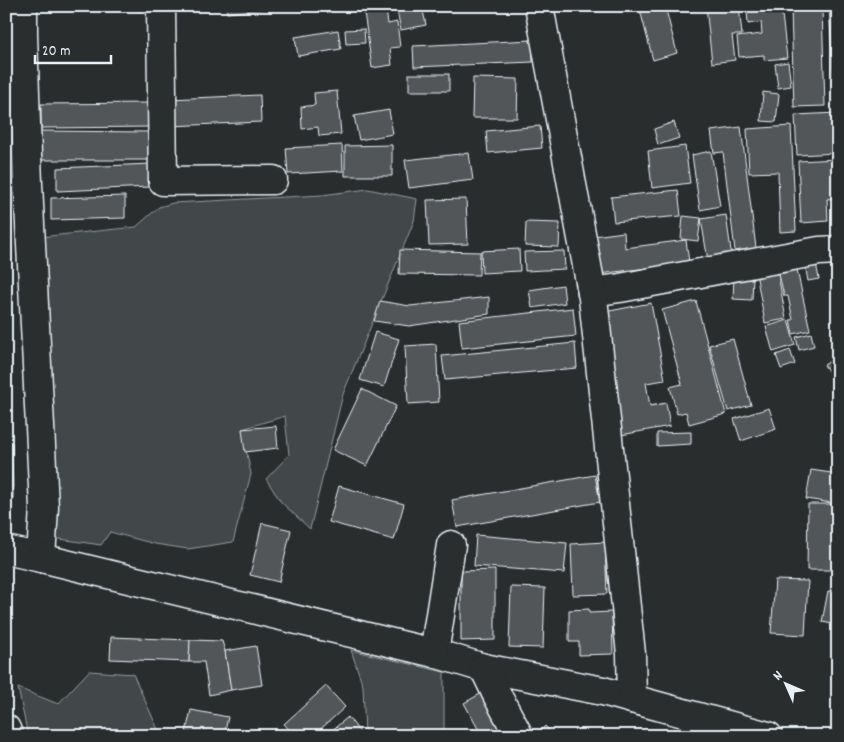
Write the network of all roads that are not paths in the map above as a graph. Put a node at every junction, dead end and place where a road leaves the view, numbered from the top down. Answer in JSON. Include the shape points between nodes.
{"nodes":[{"id":1,"x":24,"y":6,"type":"edge"},
{"id":2,"x":161,"y":6,"type":"edge"},
{"id":3,"x":539,"y":6,"type":"edge"},
{"id":4,"x":273,"y":180,"type":"dead end"},
{"id":5,"x":838,"y":250,"type":"edge"},
{"id":6,"x":592,"y":292,"type":"junction"},
{"id":7,"x":451,"y":545,"type":"dead end"},
{"id":8,"x":6,"y":550,"type":"edge"},
{"id":9,"x":41,"y":558,"type":"junction"},
{"id":10,"x":434,"y":653,"type":"junction"},
{"id":11,"x":484,"y":668,"type":"junction"},
{"id":12,"x":632,"y":699,"type":"junction"},
{"id":13,"x":6,"y":729,"type":"edge"},
{"id":14,"x":9,"y":736,"type":"edge"},
{"id":15,"x":519,"y":736,"type":"edge"},
{"id":16,"x":768,"y":736,"type":"edge"}],
"edges":[{"from":1,"to":9,"type":"street","via":[[28,184],[44,507]]},
{"from":2,"to":4,"type":"street","via":[[163,181]]},
{"from":3,"to":6,"type":"street"},
{"from":5,"to":6,"type":"street"},
{"from":6,"to":12,"type":"street","via":[[631,654]]},
{"from":7,"to":10,"type":"street"},
{"from":8,"to":9,"type":"street"},
{"from":9,"to":10,"type":"street"},
{"from":10,"to":11,"type":"street"},
{"from":11,"to":12,"type":"street"},
{"from":11,"to":15,"type":"street"},
{"from":12,"to":16,"type":"street"},
{"from":13,"to":14,"type":"street"}]}
